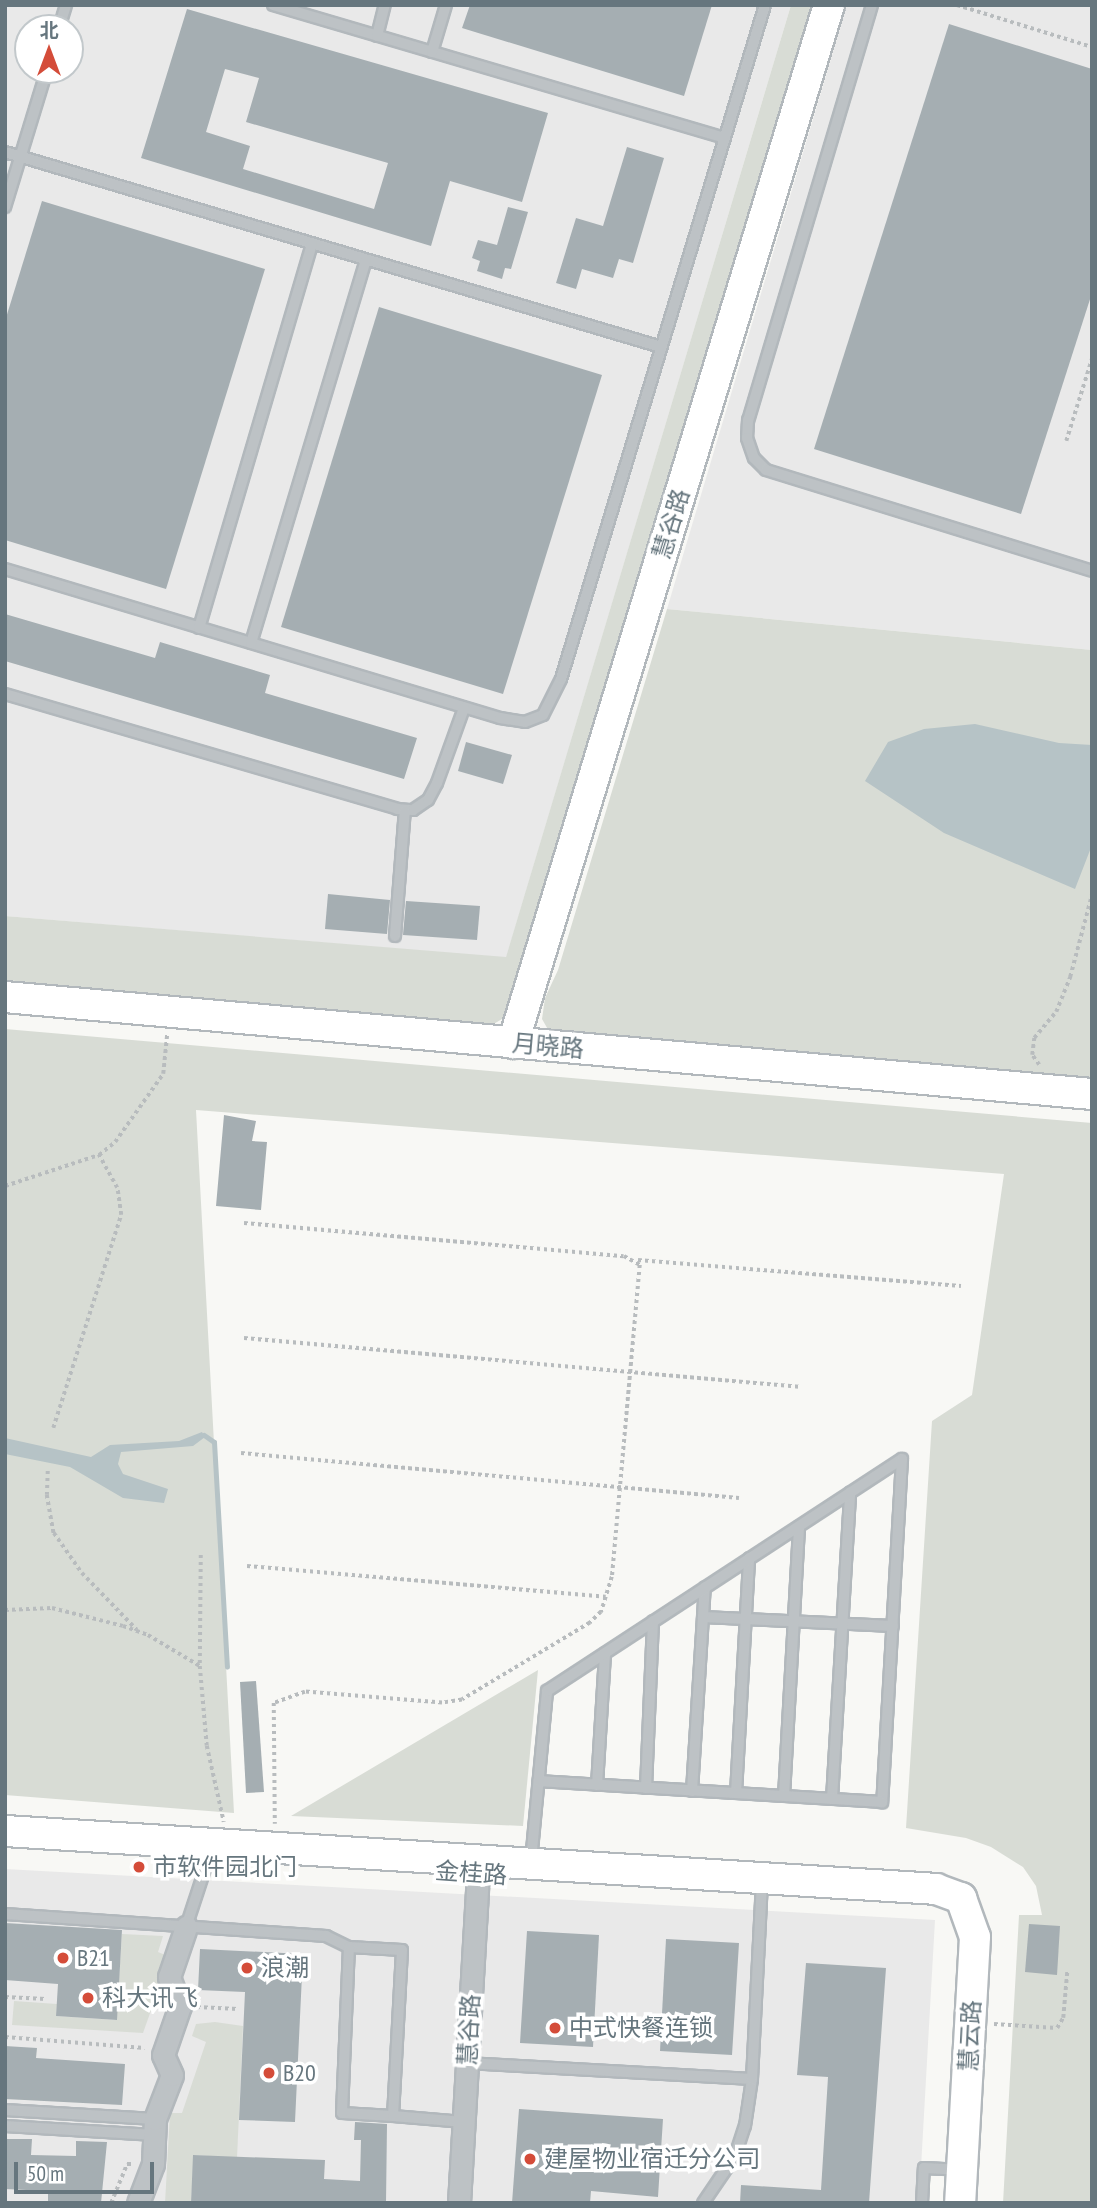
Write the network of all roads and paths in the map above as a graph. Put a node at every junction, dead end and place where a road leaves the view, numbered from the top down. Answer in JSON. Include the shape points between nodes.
{"nodes":[{"id":1,"x":274,"y":5,"type":"edge"},
{"id":2,"x":386,"y":5,"type":"edge"},
{"id":3,"x":446,"y":5,"type":"edge"},
{"id":4,"x":765,"y":5,"type":"edge"},
{"id":5,"x":829,"y":5,"type":"edge"},
{"id":6,"x":873,"y":5,"type":"edge"},
{"id":7,"x":957,"y":5,"type":"edge"},
{"id":8,"x":377,"y":36,"type":"junction"},
{"id":9,"x":1092,"y":47,"type":"edge"},
{"id":10,"x":432,"y":52,"type":"junction"},
{"id":11,"x":43,"y":84,"type":"edge"},
{"id":12,"x":725,"y":138,"type":"junction"},
{"id":13,"x":5,"y":152,"type":"edge"},
{"id":14,"x":20,"y":157,"type":"junction"},
{"id":15,"x":5,"y":207,"type":"edge"},
{"id":16,"x":312,"y":244,"type":"junction"},
{"id":17,"x":366,"y":260,"type":"junction"},
{"id":18,"x":662,"y":347,"type":"junction"},
{"id":19,"x":1092,"y":358,"type":"edge"},
{"id":20,"x":1066,"y":441,"type":"dead end"},
{"id":21,"x":5,"y":569,"type":"edge"},
{"id":22,"x":1092,"y":571,"type":"edge"},
{"id":23,"x":199,"y":628,"type":"junction"},
{"id":24,"x":251,"y":643,"type":"junction"},
{"id":25,"x":5,"y":694,"type":"edge"},
{"id":26,"x":464,"y":708,"type":"junction"},
{"id":27,"x":405,"y":810,"type":"junction"},
{"id":28,"x":1092,"y":894,"type":"edge"},
{"id":29,"x":394,"y":936,"type":"dead end"},
{"id":30,"x":5,"y":997,"type":"edge"},
{"id":31,"x":169,"y":1012,"type":"junction"},
{"id":32,"x":513,"y":1043,"type":"junction"},
{"id":33,"x":1055,"y":1090,"type":"junction"},
{"id":34,"x":1092,"y":1094,"type":"edge"},
{"id":35,"x":99,"y":1155,"type":"junction"},
{"id":36,"x":5,"y":1186,"type":"edge"},
{"id":37,"x":244,"y":1223,"type":"dead end"},
{"id":38,"x":638,"y":1260,"type":"junction"},
{"id":39,"x":961,"y":1286,"type":"dead end"},
{"id":40,"x":244,"y":1338,"type":"dead end"},
{"id":41,"x":631,"y":1372,"type":"junction"},
{"id":42,"x":802,"y":1387,"type":"dead end"},
{"id":43,"x":53,"y":1429,"type":"dead end"},
{"id":44,"x":241,"y":1454,"type":"dead end"},
{"id":45,"x":48,"y":1471,"type":"dead end"},
{"id":46,"x":620,"y":1487,"type":"junction"},
{"id":47,"x":850,"y":1493,"type":"junction"},
{"id":48,"x":739,"y":1498,"type":"dead end"},
{"id":49,"x":799,"y":1526,"type":"junction"},
{"id":50,"x":201,"y":1555,"type":"dead end"},
{"id":51,"x":749,"y":1558,"type":"junction"},
{"id":52,"x":247,"y":1566,"type":"dead end"},
{"id":53,"x":705,"y":1587,"type":"junction"},
{"id":54,"x":607,"y":1597,"type":"junction"},
{"id":55,"x":5,"y":1610,"type":"edge"},
{"id":56,"x":703,"y":1617,"type":"junction"},
{"id":57,"x":746,"y":1619,"type":"junction"},
{"id":58,"x":653,"y":1621,"type":"junction"},
{"id":59,"x":794,"y":1621,"type":"junction"},
{"id":60,"x":842,"y":1624,"type":"junction"},
{"id":61,"x":893,"y":1626,"type":"junction"},
{"id":62,"x":140,"y":1632,"type":"junction"},
{"id":63,"x":605,"y":1653,"type":"junction"},
{"id":64,"x":200,"y":1666,"type":"junction"},
{"id":65,"x":539,"y":1781,"type":"junction"},
{"id":66,"x":597,"y":1785,"type":"junction"},
{"id":67,"x":646,"y":1788,"type":"junction"},
{"id":68,"x":692,"y":1791,"type":"junction"},
{"id":69,"x":736,"y":1793,"type":"junction"},
{"id":70,"x":784,"y":1796,"type":"junction"},
{"id":71,"x":832,"y":1799,"type":"junction"},
{"id":72,"x":275,"y":1826,"type":"dead end"},
{"id":73,"x":5,"y":1831,"type":"edge"},
{"id":74,"x":5,"y":1845,"type":"edge"},
{"id":75,"x":219,"y":1850,"type":"junction"},
{"id":76,"x":531,"y":1861,"type":"junction"},
{"id":77,"x":479,"y":1866,"type":"junction"},
{"id":78,"x":762,"y":1884,"type":"junction"},
{"id":79,"x":936,"y":1896,"type":"joint"},
{"id":80,"x":5,"y":1914,"type":"edge"},
{"id":81,"x":186,"y":1927,"type":"junction"},
{"id":82,"x":349,"y":1947,"type":"junction"},
{"id":83,"x":1067,"y":1972,"type":"dead end"},
{"id":84,"x":5,"y":1997,"type":"edge"},
{"id":85,"x":46,"y":1999,"type":"dead end"},
{"id":86,"x":180,"y":2006,"type":"junction"},
{"id":87,"x":238,"y":2009,"type":"dead end"},
{"id":88,"x":995,"y":2024,"type":"dead end"},
{"id":89,"x":5,"y":2037,"type":"edge"},
{"id":90,"x":163,"y":2056,"type":"junction"},
{"id":91,"x":467,"y":2063,"type":"junction"},
{"id":92,"x":752,"y":2079,"type":"junction"},
{"id":93,"x":5,"y":2110,"type":"edge"},
{"id":94,"x":393,"y":2116,"type":"junction"},
{"id":95,"x":464,"y":2122,"type":"junction"},
{"id":96,"x":5,"y":2126,"type":"edge"},
{"id":97,"x":155,"y":2127,"type":"junction"},
{"id":98,"x":955,"y":2170,"type":"junction"},
{"id":99,"x":138,"y":2203,"type":"edge"},
{"id":100,"x":459,"y":2203,"type":"edge"},
{"id":101,"x":704,"y":2203,"type":"edge"},
{"id":102,"x":922,"y":2203,"type":"edge"},
{"id":103,"x":945,"y":2203,"type":"edge"},
{"id":104,"x":960,"y":2203,"type":"edge"}],
"edges":[{"from":1,"to":8,"type":"lane"},
{"from":2,"to":8,"type":"lane"},
{"from":3,"to":10,"type":"lane"},
{"from":4,"to":12,"type":"lane"},
{"from":5,"to":32,"type":"street","name":"慧谷路"},
{"from":6,"to":22,"type":"lane","via":[[748,420],[747,438],[754,458],[766,470]]},
{"from":7,"to":9,"type":"path"},
{"from":8,"to":10,"type":"lane"},
{"from":10,"to":12,"type":"lane"},
{"from":11,"to":14,"type":"lane"},
{"from":12,"to":18,"type":"lane"},
{"from":13,"to":14,"type":"lane"},
{"from":14,"to":15,"type":"lane"},
{"from":14,"to":16,"type":"lane"},
{"from":16,"to":17,"type":"lane"},
{"from":16,"to":23,"type":"lane"},
{"from":17,"to":18,"type":"lane"},
{"from":17,"to":24,"type":"lane"},
{"from":18,"to":26,"type":"lane","via":[[554,700],[543,715],[525,722]]},
{"from":19,"to":20,"type":"path"},
{"from":21,"to":23,"type":"lane"},
{"from":23,"to":24,"type":"lane"},
{"from":24,"to":26,"type":"lane"},
{"from":25,"to":27,"type":"lane"},
{"from":26,"to":27,"type":"lane","via":[[428,800]]},
{"from":27,"to":29,"type":"lane"},
{"from":28,"to":33,"type":"path","via":[[1081,947],[1066,988],[1056,1012],[1034,1038],[1032,1055]]},
{"from":30,"to":31,"type":"street","name":"月晓路"},
{"from":31,"to":32,"type":"street","name":"月晓路"},
{"from":31,"to":35,"type":"path","via":[[163,1074],[115,1142]]},
{"from":32,"to":33,"type":"street","name":"月晓路"},
{"from":33,"to":34,"type":"street","name":"月晓路"},
{"from":35,"to":36,"type":"path"},
{"from":35,"to":43,"type":"path","via":[[117,1188],[121,1215]]},
{"from":37,"to":38,"type":"path"},
{"from":38,"to":39,"type":"path"},
{"from":38,"to":41,"type":"path"},
{"from":40,"to":41,"type":"path"},
{"from":41,"to":42,"type":"path"},
{"from":41,"to":46,"type":"path"},
{"from":44,"to":46,"type":"path"},
{"from":45,"to":62,"type":"path","via":[[54,1533],[82,1573]]},
{"from":46,"to":48,"type":"path"},
{"from":46,"to":54,"type":"path"},
{"from":47,"to":49,"type":"lane"},
{"from":47,"to":60,"type":"lane"},
{"from":47,"to":61,"type":"lane","via":[[902,1459]]},
{"from":49,"to":51,"type":"lane"},
{"from":49,"to":59,"type":"lane"},
{"from":50,"to":64,"type":"path"},
{"from":51,"to":53,"type":"lane"},
{"from":51,"to":57,"type":"lane"},
{"from":52,"to":54,"type":"path"},
{"from":53,"to":56,"type":"lane"},
{"from":53,"to":58,"type":"lane"},
{"from":54,"to":72,"type":"path","via":[[590,1623],[462,1700],[442,1703],[305,1692],[274,1703]]},
{"from":55,"to":62,"type":"path","via":[[52,1608]]},
{"from":56,"to":57,"type":"lane"},
{"from":56,"to":68,"type":"lane"},
{"from":57,"to":59,"type":"lane"},
{"from":57,"to":69,"type":"lane"},
{"from":58,"to":63,"type":"lane"},
{"from":58,"to":67,"type":"lane"},
{"from":59,"to":60,"type":"lane"},
{"from":59,"to":70,"type":"lane"},
{"from":60,"to":61,"type":"lane"},
{"from":60,"to":71,"type":"lane"},
{"from":61,"to":71,"type":"lane","via":[[883,1802]]},
{"from":62,"to":64,"type":"path"},
{"from":63,"to":65,"type":"lane","via":[[547,1690]]},
{"from":63,"to":66,"type":"lane"},
{"from":64,"to":75,"type":"path"},
{"from":65,"to":66,"type":"lane"},
{"from":65,"to":76,"type":"lane"},
{"from":66,"to":67,"type":"lane"},
{"from":67,"to":68,"type":"lane"},
{"from":68,"to":69,"type":"lane"},
{"from":69,"to":70,"type":"lane"},
{"from":70,"to":71,"type":"lane"},
{"from":73,"to":75,"type":"street","name":"金桂路"},
{"from":74,"to":75,"type":"street","name":"金桂路"},
{"from":75,"to":77,"type":"street","name":"金桂路"},
{"from":75,"to":81,"type":"lane"},
{"from":76,"to":77,"type":"street","name":"金桂路"},
{"from":76,"to":78,"type":"street","name":"金桂路"},
{"from":77,"to":78,"type":"street","name":"金桂路"},
{"from":77,"to":91,"type":"street","name":"慧谷路"},
{"from":78,"to":79,"type":"street","name":"金桂路"},
{"from":78,"to":92,"type":"lane"},
{"from":79,"to":98,"type":"street","name":"慧云路","via":[[951,1911],[961,1936]]},
{"from":80,"to":81,"type":"lane"},
{"from":81,"to":82,"type":"lane","via":[[326,1936]]},
{"from":81,"to":86,"type":"street","via":[[169,1977]]},
{"from":82,"to":94,"type":"lane","via":[[342,2113]]},
{"from":82,"to":94,"type":"lane","via":[[402,1950]]},
{"from":83,"to":88,"type":"path","via":[[1063,2018],[1057,2028]]},
{"from":84,"to":85,"type":"path"},
{"from":86,"to":87,"type":"path"},
{"from":86,"to":90,"type":"street"},
{"from":89,"to":90,"type":"path","via":[[139,2046]]},
{"from":90,"to":97,"type":"street","via":[[172,2075]]},
{"from":91,"to":92,"type":"lane"},
{"from":91,"to":95,"type":"street","name":"慧谷路"},
{"from":92,"to":101,"type":"lane","via":[[736,2156]]},
{"from":93,"to":97,"type":"lane"},
{"from":94,"to":95,"type":"lane"},
{"from":95,"to":100,"type":"street","name":"慧谷路"},
{"from":96,"to":97,"type":"lane"},
{"from":97,"to":99,"type":"street","via":[[153,2164]]},
{"from":98,"to":102,"type":"lane","via":[[924,2168]]},
{"from":98,"to":103,"type":"street","name":"慧云路"},
{"from":98,"to":104,"type":"street","name":"慧云路"}]}
